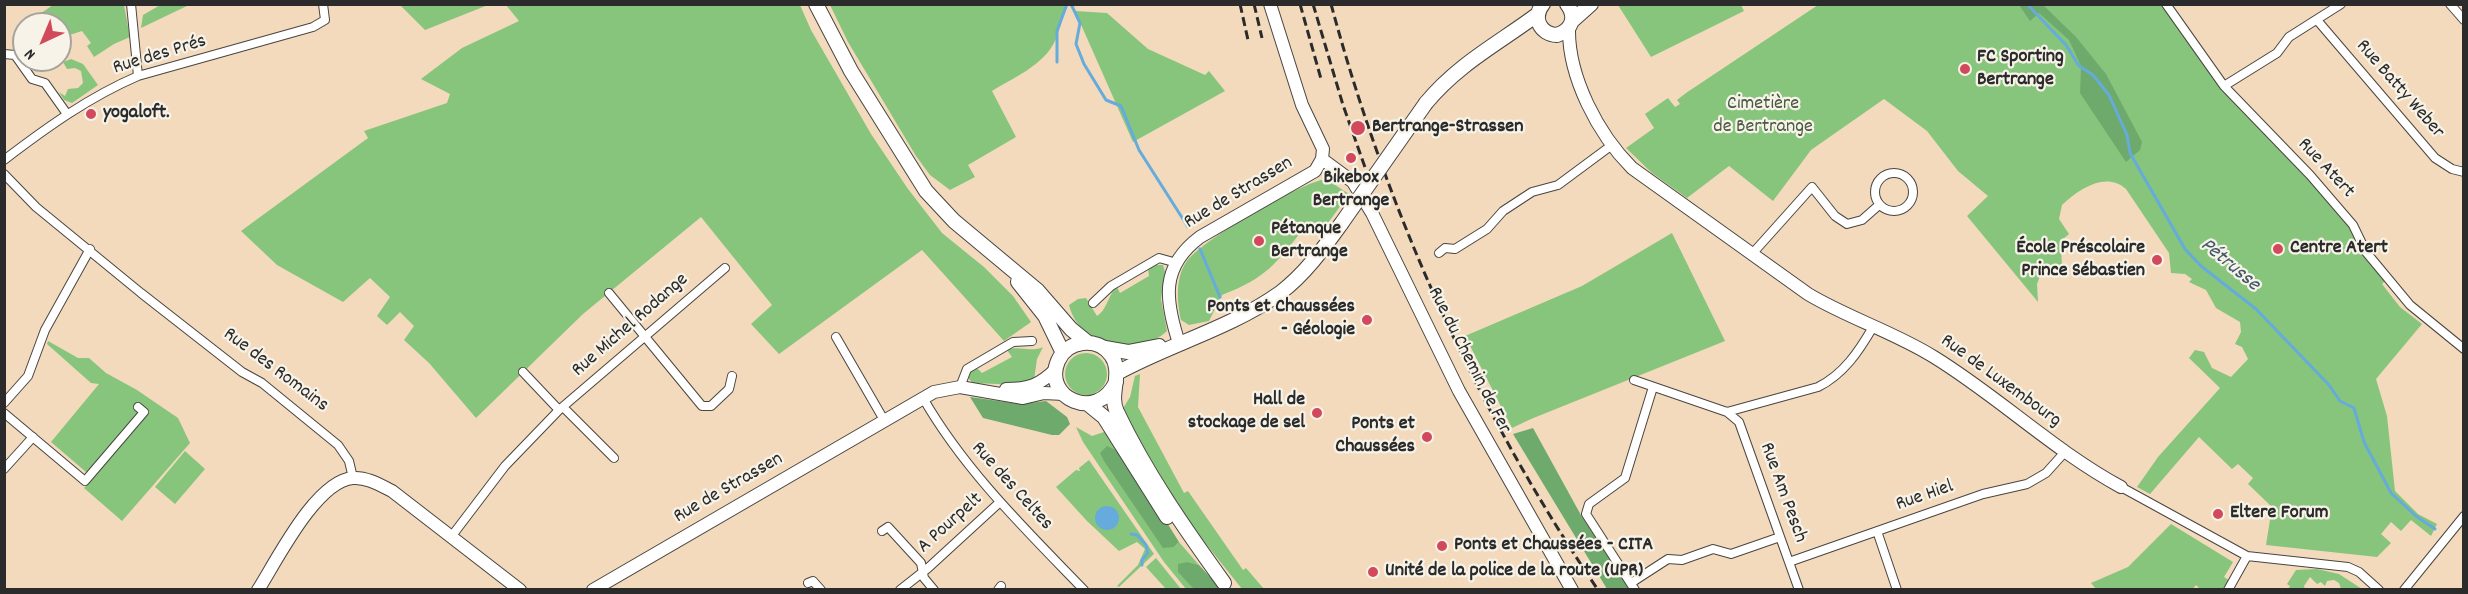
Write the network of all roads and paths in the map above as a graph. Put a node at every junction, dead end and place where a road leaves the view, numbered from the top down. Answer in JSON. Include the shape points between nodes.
{"nodes":[{"id":1,"x":323,"y":4,"type":"edge"},
{"id":2,"x":816,"y":4,"type":"edge"},
{"id":3,"x":1270,"y":4,"type":"edge"},
{"id":4,"x":1591,"y":4,"type":"edge"},
{"id":5,"x":2166,"y":4,"type":"edge"},
{"id":6,"x":2341,"y":4,"type":"edge"},
{"id":7,"x":2450,"y":4,"type":"edge"},
{"id":8,"x":1572,"y":5,"type":"edge"},
{"id":9,"x":1541,"y":7,"type":"edge"},
{"id":10,"x":132,"y":9,"type":"edge"},
{"id":11,"x":2317,"y":20,"type":"junction"},
{"id":12,"x":2463,"y":20,"type":"edge"},
{"id":13,"x":1571,"y":25,"type":"junction"},
{"id":14,"x":1548,"y":33,"type":"junction"},
{"id":15,"x":1506,"y":38,"type":"junction"},
{"id":16,"x":4,"y":54,"type":"edge"},
{"id":17,"x":1571,"y":58,"type":"junction"},
{"id":18,"x":138,"y":76,"type":"junction"},
{"id":19,"x":2224,"y":86,"type":"junction"},
{"id":20,"x":66,"y":114,"type":"junction"},
{"id":21,"x":1612,"y":146,"type":"junction"},
{"id":22,"x":1322,"y":159,"type":"junction"},
{"id":23,"x":4,"y":160,"type":"edge"},
{"id":24,"x":2463,"y":172,"type":"edge"},
{"id":25,"x":4,"y":174,"type":"edge"},
{"id":26,"x":1879,"y":205,"type":"junction"},
{"id":27,"x":90,"y":249,"type":"junction"},
{"id":28,"x":989,"y":250,"type":"junction"},
{"id":29,"x":1439,"y":253,"type":"dead end"},
{"id":30,"x":1752,"y":254,"type":"junction"},
{"id":31,"x":1177,"y":263,"type":"junction"},
{"id":32,"x":725,"y":268,"type":"dead end"},
{"id":33,"x":609,"y":293,"type":"dead end"},
{"id":34,"x":1093,"y":303,"type":"dead end"},
{"id":35,"x":1873,"y":327,"type":"junction"},
{"id":36,"x":644,"y":335,"type":"junction"},
{"id":37,"x":836,"y":337,"type":"dead end"},
{"id":38,"x":1032,"y":341,"type":"dead end"},
{"id":39,"x":1088,"y":342,"type":"junction"},
{"id":40,"x":1179,"y":343,"type":"junction"},
{"id":41,"x":1105,"y":348,"type":"junction"},
{"id":42,"x":2463,"y":349,"type":"edge"},
{"id":43,"x":1063,"y":353,"type":"junction"},
{"id":44,"x":1056,"y":369,"type":"junction"},
{"id":45,"x":523,"y":372,"type":"dead end"},
{"id":46,"x":732,"y":376,"type":"dead end"},
{"id":47,"x":1117,"y":377,"type":"junction"},
{"id":48,"x":1634,"y":380,"type":"dead end"},
{"id":49,"x":960,"y":387,"type":"junction"},
{"id":50,"x":1653,"y":387,"type":"junction"},
{"id":51,"x":987,"y":390,"type":"junction"},
{"id":52,"x":1064,"y":394,"type":"junction"},
{"id":53,"x":923,"y":398,"type":"junction"},
{"id":54,"x":4,"y":403,"type":"edge"},
{"id":55,"x":1088,"y":404,"type":"junction"},
{"id":56,"x":138,"y":407,"type":"dead end"},
{"id":57,"x":561,"y":409,"type":"junction"},
{"id":58,"x":1727,"y":412,"type":"junction"},
{"id":59,"x":4,"y":413,"type":"edge"},
{"id":60,"x":884,"y":420,"type":"junction"},
{"id":61,"x":33,"y":437,"type":"junction"},
{"id":62,"x":2064,"y":453,"type":"junction"},
{"id":63,"x":614,"y":458,"type":"dead end"},
{"id":64,"x":4,"y":470,"type":"edge"},
{"id":65,"x":353,"y":478,"type":"junction"},
{"id":66,"x":2121,"y":487,"type":"joint"},
{"id":67,"x":1000,"y":502,"type":"junction"},
{"id":68,"x":2463,"y":516,"type":"edge"},
{"id":69,"x":882,"y":531,"type":"dead end"},
{"id":70,"x":1877,"y":531,"type":"junction"},
{"id":71,"x":452,"y":537,"type":"junction"},
{"id":72,"x":1780,"y":537,"type":"junction"},
{"id":73,"x":2247,"y":556,"type":"junction"},
{"id":74,"x":1789,"y":562,"type":"junction"},
{"id":75,"x":923,"y":571,"type":"junction"},
{"id":76,"x":808,"y":583,"type":"dead end"},
{"id":77,"x":1227,"y":586,"type":"edge"},
{"id":78,"x":1633,"y":586,"type":"edge"},
{"id":79,"x":258,"y":590,"type":"edge"},
{"id":80,"x":520,"y":590,"type":"edge"},
{"id":81,"x":593,"y":590,"type":"edge"},
{"id":82,"x":821,"y":590,"type":"edge"},
{"id":83,"x":900,"y":590,"type":"edge"},
{"id":84,"x":934,"y":590,"type":"edge"},
{"id":85,"x":1084,"y":590,"type":"edge"},
{"id":86,"x":1572,"y":590,"type":"edge"},
{"id":87,"x":1799,"y":590,"type":"edge"},
{"id":88,"x":1898,"y":590,"type":"edge"},
{"id":89,"x":2228,"y":590,"type":"edge"},
{"id":90,"x":2379,"y":590,"type":"edge"},
{"id":91,"x":2404,"y":590,"type":"edge"}],
"edges":[{"from":1,"to":18,"type":"street","name":"Rue des Prés","via":[[326,20],[313,27]]},
{"from":2,"to":28,"type":"main road","via":[[851,71],[926,191]]},
{"from":3,"to":22,"type":"street","via":[[1302,105],[1323,149]]},
{"from":4,"to":13,"type":"main road"},
{"from":5,"to":19,"type":"street","name":"Rue Atert"},
{"from":6,"to":11,"type":"street"},
{"from":7,"to":12,"type":"street"},
{"from":8,"to":13,"type":"main road"},
{"from":9,"to":14,"type":"main road","via":[[1539,24]]},
{"from":9,"to":15,"type":"main road"},
{"from":10,"to":18,"type":"street"},
{"from":11,"to":19,"type":"street"},
{"from":11,"to":24,"type":"street","name":"Rue Batty Weber","via":[[2435,158]]},
{"from":13,"to":14,"type":"main road","via":[[1564,33]]},
{"from":13,"to":17,"type":"street","name":"Rue de Luxembourg"},
{"from":14,"to":15,"type":"main road"},
{"from":14,"to":17,"type":"street","name":"Rue de Luxembourg"},
{"from":15,"to":40,"type":"main road","bridge":true,"via":[[1462,65],[1426,103],[1304,272],[1278,294]]},
{"from":16,"to":20,"type":"street","via":[[15,56],[32,79],[45,83]]},
{"from":17,"to":21,"type":"street","name":"Rue de Luxembourg"},
{"from":18,"to":20,"type":"street","name":"Rue des Prés"},
{"from":19,"to":42,"type":"street","name":"Rue Atert","via":[[2354,225],[2366,252],[2410,305]]},
{"from":20,"to":23,"type":"street","name":"Rue des Prés"},
{"from":21,"to":29,"type":"street","via":[[1558,185],[1532,192],[1503,211],[1486,229],[1455,249],[1445,248]]},
{"from":21,"to":30,"type":"street","name":"Rue de Luxembourg","via":[[1632,168]]},
{"from":22,"to":31,"type":"street","name":"Rue de Strassen","via":[[1315,171],[1200,237]]},
{"from":22,"to":86,"type":"street","name":"Rue du Chemin de Fer","via":[[1353,182],[1372,213],[1458,391]]},
{"from":25,"to":27,"type":"street","name":"Rue des Romains","via":[[29,201]]},
{"from":26,"to":26,"type":"street","via":[[1893,211],[1907,206],[1913,195],[1911,182],[1895,172],[1881,177],[1874,191]]},
{"from":26,"to":30,"type":"street","via":[[1862,220],[1847,224],[1835,216],[1812,187]]},
{"from":27,"to":54,"type":"street","via":[[45,330],[28,376]]},
{"from":27,"to":65,"type":"street","name":"Rue des Romains","via":[[338,445],[346,455]]},
{"from":28,"to":39,"type":"main road","via":[[1038,291],[1071,329]]},
{"from":28,"to":43,"type":"main road","via":[[1045,316]]},
{"from":30,"to":35,"type":"street","name":"Rue de Luxembourg","via":[[1808,294]]},
{"from":31,"to":34,"type":"street","via":[[1159,258],[1111,286]]},
{"from":31,"to":40,"type":"street","name":"Rue de Strassen","via":[[1168,294]]},
{"from":32,"to":36,"type":"street","name":"Rue Michel Rodange"},
{"from":33,"to":36,"type":"street"},
{"from":35,"to":58,"type":"street","via":[[1853,358],[1831,380]]},
{"from":35,"to":62,"type":"street","name":"Rue de Luxembourg","via":[[1915,346],[1961,375]]},
{"from":36,"to":46,"type":"street","via":[[702,406],[711,406],[729,389]]},
{"from":36,"to":57,"type":"street","name":"Rue Michel Rodange"},
{"from":37,"to":60,"type":"street"},
{"from":38,"to":49,"type":"street","via":[[1013,342],[967,369]]},
{"from":39,"to":41,"type":"main road"},
{"from":39,"to":43,"type":"main road"},
{"from":40,"to":41,"type":"main road","via":[[1128,352]]},
{"from":40,"to":47,"type":"main road"},
{"from":41,"to":47,"type":"main road","via":[[1116,363]]},
{"from":43,"to":44,"type":"main road"},
{"from":44,"to":51,"type":"street","name":"Rue de Strassen","via":[[1041,383],[1027,388]]},
{"from":44,"to":52,"type":"main road","via":[[1058,386]]},
{"from":45,"to":57,"type":"street"},
{"from":47,"to":55,"type":"main road","via":[[1106,398]]},
{"from":47,"to":77,"type":"main road","via":[[1116,410],[1171,508]]},
{"from":48,"to":50,"type":"street"},
{"from":49,"to":51,"type":"street","name":"Rue de Strassen"},
{"from":49,"to":53,"type":"street","name":"Rue de Strassen"},
{"from":50,"to":58,"type":"street"},
{"from":50,"to":78,"type":"street","via":[[1625,478],[1589,504],[1586,514]]},
{"from":51,"to":52,"type":"street","name":"Rue de Strassen","via":[[1023,398]]},
{"from":52,"to":55,"type":"main road","via":[[1080,404]]},
{"from":53,"to":60,"type":"street","name":"Rue de Strassen"},
{"from":53,"to":67,"type":"street","name":"Rue des Celtes","via":[[947,437]]},
{"from":55,"to":77,"type":"main road","via":[[1104,417],[1194,555]]},
{"from":56,"to":61,"type":"street","via":[[144,412],[84,481]]},
{"from":57,"to":63,"type":"street"},
{"from":57,"to":71,"type":"street","name":"Rue Michel Rodange","via":[[505,466]]},
{"from":58,"to":72,"type":"street","name":"Rue Am Pesch","via":[[1738,422]]},
{"from":59,"to":61,"type":"street"},
{"from":60,"to":81,"type":"street","name":"Rue de Strassen"},
{"from":61,"to":64,"type":"street"},
{"from":62,"to":66,"type":"street","name":"Rue de Luxembourg"},
{"from":62,"to":70,"type":"street","name":"Rue Hiel","via":[[2046,473],[2027,484],[1983,494]]},
{"from":65,"to":71,"type":"street","via":[[376,482],[392,491]]},
{"from":65,"to":79,"type":"street","via":[[321,495]]},
{"from":66,"to":73,"type":"street","name":"Rue de Luxembourg"},
{"from":67,"to":75,"type":"street","name":"A Pourpelt"},
{"from":67,"to":85,"type":"street","name":"Rue des Celtes"},
{"from":68,"to":91,"type":"street"},
{"from":69,"to":75,"type":"street","name":"A Pourpelt","via":[[888,527],[921,563]]},
{"from":70,"to":74,"type":"street","name":"Rue Hiel"},
{"from":70,"to":88,"type":"street"},
{"from":71,"to":80,"type":"street"},
{"from":72,"to":74,"type":"street","name":"Rue Am Pesch"},
{"from":72,"to":78,"type":"street","via":[[1731,554],[1713,549],[1682,560],[1668,559]]},
{"from":73,"to":89,"type":"street"},
{"from":73,"to":90,"type":"street","name":"Rue de Luxembourg","via":[[2348,567]]},
{"from":74,"to":87,"type":"street","name":"Rue Am Pesch"},
{"from":75,"to":83,"type":"street","name":"A Pourpelt"},
{"from":75,"to":84,"type":"street","name":"A Pourpelt"},
{"from":76,"to":82,"type":"street","via":[[813,581]]}]}
